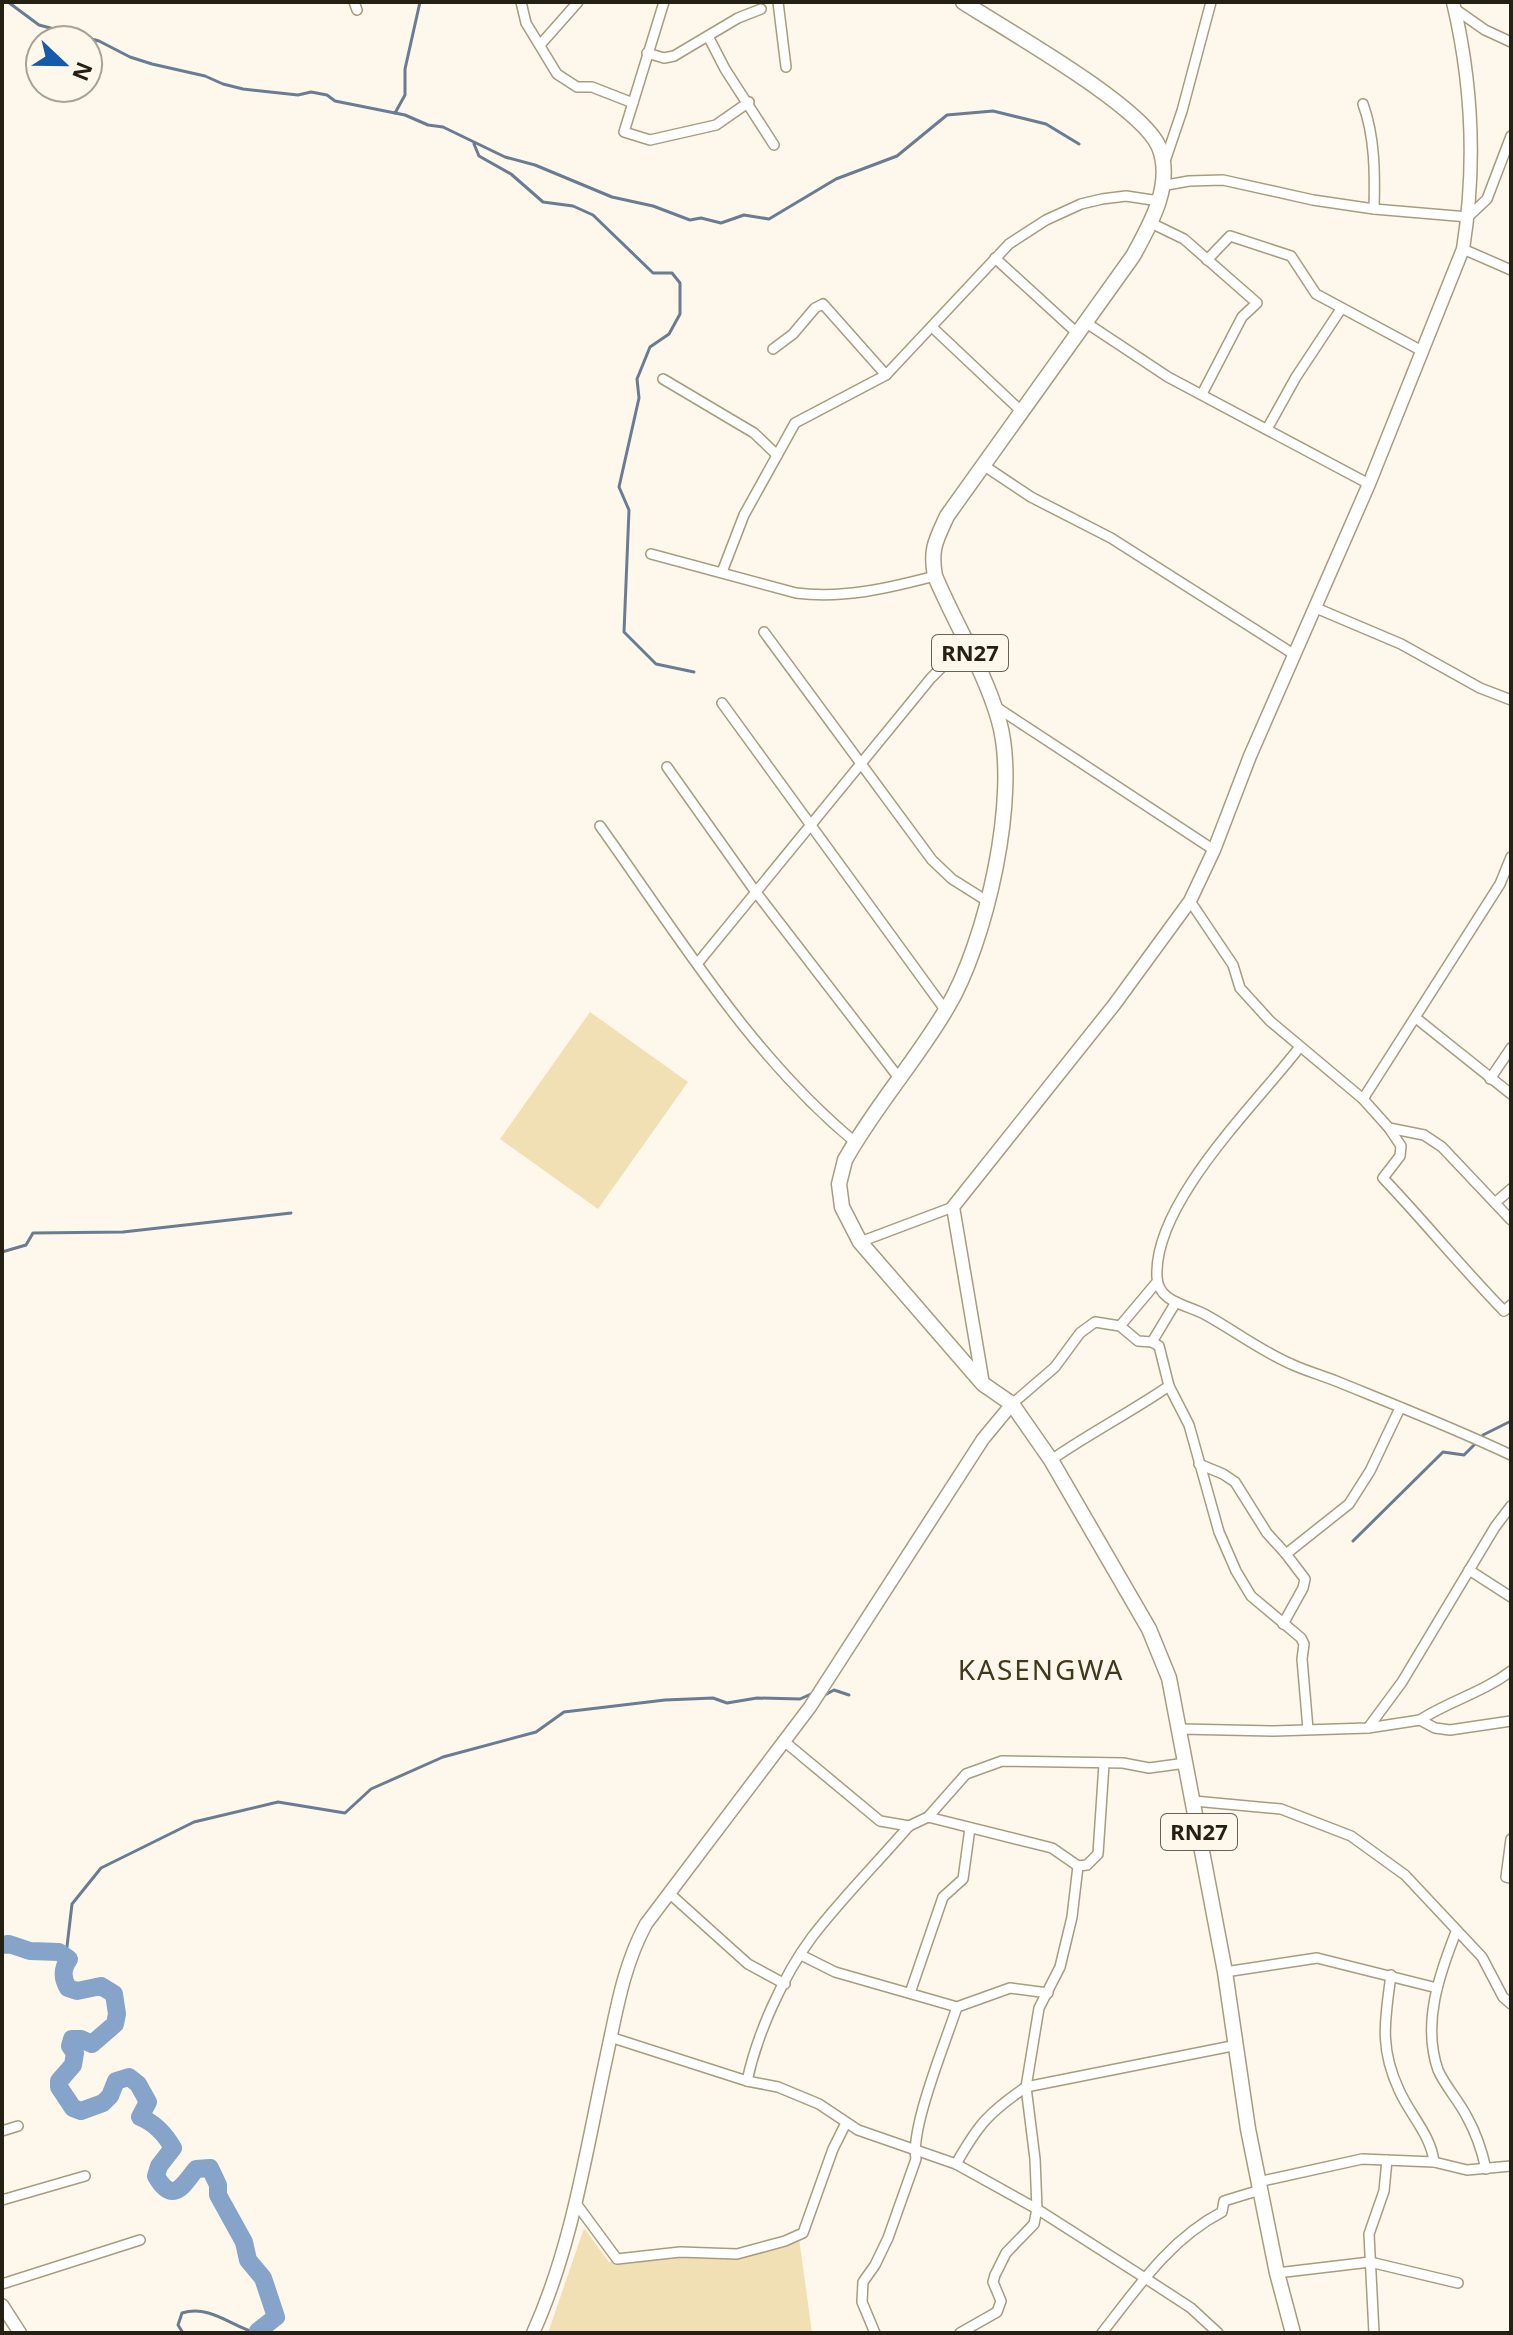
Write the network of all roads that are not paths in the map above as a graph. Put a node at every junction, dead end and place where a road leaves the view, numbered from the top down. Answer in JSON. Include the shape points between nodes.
{"nodes":[{"id":1,"x":521,"y":2,"type":"edge"},
{"id":2,"x":578,"y":2,"type":"edge"},
{"id":3,"x":664,"y":2,"type":"edge"},
{"id":4,"x":778,"y":2,"type":"edge"},
{"id":5,"x":963,"y":2,"type":"edge"},
{"id":6,"x":1211,"y":2,"type":"edge"},
{"id":7,"x":1454,"y":5,"type":"edge"},
{"id":8,"x":761,"y":9,"type":"dead end"},
{"id":9,"x":708,"y":36,"type":"junction"},
{"id":10,"x":1511,"y":42,"type":"edge"},
{"id":11,"x":540,"y":45,"type":"junction"},
{"id":12,"x":647,"y":53,"type":"junction"},
{"id":13,"x":786,"y":67,"type":"dead end"},
{"id":14,"x":749,"y":102,"type":"junction"},
{"id":15,"x":633,"y":103,"type":"junction"},
{"id":16,"x":1363,"y":104,"type":"dead end"},
{"id":17,"x":1511,"y":136,"type":"edge"},
{"id":18,"x":774,"y":145,"type":"dead end"},
{"id":19,"x":1163,"y":166,"type":"junction"},
{"id":20,"x":1160,"y":194,"type":"junction"},
{"id":21,"x":1374,"y":209,"type":"junction"},
{"id":22,"x":1468,"y":217,"type":"junction"},
{"id":23,"x":1151,"y":223,"type":"junction"},
{"id":24,"x":1463,"y":249,"type":"junction"},
{"id":25,"x":995,"y":258,"type":"junction"},
{"id":26,"x":1207,"y":260,"type":"junction"},
{"id":27,"x":1511,"y":270,"type":"edge"},
{"id":28,"x":1341,"y":309,"type":"junction"},
{"id":29,"x":932,"y":327,"type":"junction"},
{"id":30,"x":1081,"y":327,"type":"junction"},
{"id":31,"x":773,"y":349,"type":"dead end"},
{"id":32,"x":1422,"y":351,"type":"junction"},
{"id":33,"x":886,"y":375,"type":"junction"},
{"id":34,"x":663,"y":379,"type":"dead end"},
{"id":35,"x":1202,"y":394,"type":"junction"},
{"id":36,"x":1021,"y":411,"type":"junction"},
{"id":37,"x":1267,"y":429,"type":"junction"},
{"id":38,"x":777,"y":455,"type":"junction"},
{"id":39,"x":983,"y":465,"type":"junction"},
{"id":40,"x":1369,"y":484,"type":"junction"},
{"id":41,"x":651,"y":554,"type":"dead end"},
{"id":42,"x":722,"y":572,"type":"junction"},
{"id":43,"x":935,"y":576,"type":"junction"},
{"id":44,"x":1316,"y":608,"type":"junction"},
{"id":45,"x":764,"y":632,"type":"dead end"},
{"id":46,"x":966,"y":643,"type":"junction"},
{"id":47,"x":1295,"y":655,"type":"junction"},
{"id":48,"x":1511,"y":700,"type":"edge"},
{"id":49,"x":722,"y":703,"type":"dead end"},
{"id":50,"x":993,"y":705,"type":"junction"},
{"id":51,"x":861,"y":765,"type":"junction"},
{"id":52,"x":667,"y":767,"type":"dead end"},
{"id":53,"x":600,"y":826,"type":"dead end"},
{"id":54,"x":810,"y":826,"type":"junction"},
{"id":55,"x":1214,"y":850,"type":"junction"},
{"id":56,"x":1511,"y":857,"type":"edge"},
{"id":57,"x":1507,"y":875,"type":"edge"},
{"id":58,"x":755,"y":891,"type":"junction"},
{"id":59,"x":987,"y":901,"type":"junction"},
{"id":60,"x":1190,"y":901,"type":"junction"},
{"id":61,"x":697,"y":964,"type":"junction"},
{"id":62,"x":946,"y":1011,"type":"junction"},
{"id":63,"x":1416,"y":1018,"type":"junction"},
{"id":64,"x":1299,"y":1048,"type":"junction"},
{"id":65,"x":1511,"y":1048,"type":"edge"},
{"id":66,"x":899,"y":1078,"type":"junction"},
{"id":67,"x":1490,"y":1079,"type":"junction"},
{"id":68,"x":1511,"y":1094,"type":"edge"},
{"id":69,"x":1363,"y":1099,"type":"junction"},
{"id":70,"x":1389,"y":1128,"type":"junction"},
{"id":71,"x":855,"y":1142,"type":"junction"},
{"id":72,"x":1511,"y":1189,"type":"edge"},
{"id":73,"x":1496,"y":1202,"type":"junction"},
{"id":74,"x":953,"y":1207,"type":"junction"},
{"id":75,"x":1511,"y":1220,"type":"edge"},
{"id":76,"x":860,"y":1242,"type":"junction"},
{"id":77,"x":1157,"y":1282,"type":"junction"},
{"id":78,"x":1176,"y":1302,"type":"junction"},
{"id":79,"x":1511,"y":1305,"type":"edge"},
{"id":80,"x":1120,"y":1326,"type":"junction"},
{"id":81,"x":1152,"y":1342,"type":"junction"},
{"id":82,"x":983,"y":1384,"type":"junction"},
{"id":83,"x":1169,"y":1386,"type":"junction"},
{"id":84,"x":1012,"y":1404,"type":"junction"},
{"id":85,"x":1400,"y":1408,"type":"junction"},
{"id":86,"x":1511,"y":1455,"type":"edge"},
{"id":87,"x":1051,"y":1460,"type":"junction"},
{"id":88,"x":1199,"y":1464,"type":"junction"},
{"id":89,"x":1511,"y":1506,"type":"edge"},
{"id":90,"x":1286,"y":1554,"type":"junction"},
{"id":91,"x":1469,"y":1570,"type":"junction"},
{"id":92,"x":1511,"y":1597,"type":"edge"},
{"id":93,"x":1283,"y":1624,"type":"junction"},
{"id":94,"x":1511,"y":1671,"type":"edge"},
{"id":95,"x":1420,"y":1720,"type":"junction"},
{"id":96,"x":1511,"y":1721,"type":"edge"},
{"id":97,"x":1368,"y":1728,"type":"junction"},
{"id":98,"x":1181,"y":1729,"type":"junction"},
{"id":99,"x":1308,"y":1729,"type":"junction"},
{"id":100,"x":785,"y":1742,"type":"junction"},
{"id":101,"x":1186,"y":1763,"type":"junction"},
{"id":102,"x":1104,"y":1764,"type":"junction"},
{"id":103,"x":1194,"y":1801,"type":"junction"},
{"id":104,"x":928,"y":1817,"type":"junction"},
{"id":105,"x":909,"y":1826,"type":"junction"},
{"id":106,"x":970,"y":1828,"type":"junction"},
{"id":107,"x":1511,"y":1839,"type":"edge"},
{"id":108,"x":1078,"y":1866,"type":"junction"},
{"id":109,"x":1511,"y":1878,"type":"edge"},
{"id":110,"x":669,"y":1893,"type":"junction"},
{"id":111,"x":1456,"y":1932,"type":"junction"},
{"id":112,"x":801,"y":1955,"type":"junction"},
{"id":113,"x":1225,"y":1972,"type":"junction"},
{"id":114,"x":1391,"y":1975,"type":"junction"},
{"id":115,"x":785,"y":1984,"type":"junction"},
{"id":116,"x":1437,"y":1988,"type":"junction"},
{"id":117,"x":910,"y":1993,"type":"junction"},
{"id":118,"x":1048,"y":1993,"type":"junction"},
{"id":119,"x":1511,"y":2004,"type":"edge"},
{"id":120,"x":957,"y":2007,"type":"junction"},
{"id":121,"x":610,"y":2037,"type":"junction"},
{"id":122,"x":1237,"y":2045,"type":"junction"},
{"id":123,"x":747,"y":2081,"type":"junction"},
{"id":124,"x":1026,"y":2087,"type":"junction"},
{"id":125,"x":846,"y":2123,"type":"junction"},
{"id":126,"x":18,"y":2126,"type":"dead end"},
{"id":127,"x":2,"y":2131,"type":"edge"},
{"id":128,"x":914,"y":2148,"type":"junction"},
{"id":129,"x":1387,"y":2160,"type":"junction"},
{"id":130,"x":1434,"y":2162,"type":"junction"},
{"id":131,"x":956,"y":2164,"type":"junction"},
{"id":132,"x":1511,"y":2166,"type":"edge"},
{"id":133,"x":1486,"y":2169,"type":"junction"},
{"id":134,"x":85,"y":2176,"type":"dead end"},
{"id":135,"x":1259,"y":2186,"type":"junction"},
{"id":136,"x":2,"y":2200,"type":"edge"},
{"id":137,"x":575,"y":2202,"type":"junction"},
{"id":138,"x":1037,"y":2209,"type":"junction"},
{"id":139,"x":140,"y":2240,"type":"dead end"},
{"id":140,"x":1370,"y":2262,"type":"junction"},
{"id":141,"x":1277,"y":2273,"type":"junction"},
{"id":142,"x":1145,"y":2278,"type":"junction"},
{"id":143,"x":1458,"y":2283,"type":"dead end"},
{"id":144,"x":2,"y":2284,"type":"edge"},
{"id":145,"x":2,"y":2305,"type":"edge"},
{"id":146,"x":1209,"y":2323,"type":"junction"},
{"id":147,"x":974,"y":2330,"type":"edge"},
{"id":148,"x":1289,"y":2332,"type":"edge"},
{"id":149,"x":20,"y":2333,"type":"edge"},
{"id":150,"x":533,"y":2333,"type":"edge"},
{"id":151,"x":875,"y":2333,"type":"edge"},
{"id":152,"x":960,"y":2333,"type":"edge"},
{"id":153,"x":1102,"y":2333,"type":"edge"},
{"id":154,"x":1199,"y":2333,"type":"edge"},
{"id":155,"x":1218,"y":2333,"type":"edge"},
{"id":156,"x":1374,"y":2333,"type":"edge"}],
"edges":[{"from":1,"to":11,"type":"street"},
{"from":2,"to":11,"type":"street"},
{"from":3,"to":12,"type":"street"},
{"from":4,"to":13,"type":"street"},
{"from":5,"to":19,"type":"main road","via":[[1133,115],[1158,145]]},
{"from":6,"to":19,"type":"street"},
{"from":7,"to":10,"type":"street","via":[[1485,30]]},
{"from":7,"to":22,"type":"main road","via":[[1470,101]]},
{"from":8,"to":9,"type":"street"},
{"from":9,"to":12,"type":"street","via":[[674,56]]},
{"from":9,"to":14,"type":"street"},
{"from":11,"to":15,"type":"street","via":[[557,74],[577,87],[592,87]]},
{"from":12,"to":15,"type":"street"},
{"from":14,"to":15,"type":"street","via":[[716,125],[650,140],[624,132]]},
{"from":14,"to":18,"type":"street"},
{"from":16,"to":21,"type":"street","via":[[1375,175]]},
{"from":17,"to":22,"type":"street","via":[[1487,199]]},
{"from":19,"to":20,"type":"main road","number":"RN27"},
{"from":20,"to":21,"type":"street","via":[[1189,181],[1223,180]]},
{"from":20,"to":23,"type":"main road","number":"RN27"},
{"from":20,"to":25,"type":"street","via":[[1081,204],[1046,220]]},
{"from":21,"to":22,"type":"street"},
{"from":22,"to":24,"type":"main road"},
{"from":23,"to":26,"type":"street","via":[[1184,239]]},
{"from":23,"to":30,"type":"main road","number":"RN27"},
{"from":24,"to":27,"type":"street"},
{"from":24,"to":32,"type":"main road"},
{"from":25,"to":29,"type":"street"},
{"from":25,"to":30,"type":"street"},
{"from":26,"to":28,"type":"street","via":[[1230,236],[1291,256],[1316,294]]},
{"from":26,"to":35,"type":"street","via":[[1257,303],[1242,317]]},
{"from":28,"to":32,"type":"street"},
{"from":28,"to":37,"type":"street"},
{"from":29,"to":33,"type":"street"},
{"from":29,"to":36,"type":"street"},
{"from":30,"to":35,"type":"street"},
{"from":30,"to":36,"type":"main road","number":"RN27"},
{"from":31,"to":33,"type":"street","via":[[823,304]]},
{"from":32,"to":40,"type":"main road"},
{"from":33,"to":38,"type":"street","via":[[795,423]]},
{"from":34,"to":38,"type":"street","via":[[754,433]]},
{"from":35,"to":37,"type":"street"},
{"from":36,"to":39,"type":"main road","number":"RN27"},
{"from":37,"to":40,"type":"street"},
{"from":38,"to":42,"type":"street","via":[[744,515]]},
{"from":39,"to":43,"type":"main road","number":"RN27","via":[[933,545]]},
{"from":39,"to":47,"type":"street","via":[[1031,497],[1111,538]]},
{"from":40,"to":44,"type":"main road"},
{"from":41,"to":42,"type":"street"},
{"from":42,"to":43,"type":"street","via":[[820,596],[884,590]]},
{"from":43,"to":46,"type":"main road","number":"RN27"},
{"from":44,"to":47,"type":"main road"},
{"from":44,"to":48,"type":"street"},
{"from":45,"to":51,"type":"street"},
{"from":46,"to":50,"type":"main road","number":"RN27"},
{"from":46,"to":51,"type":"street"},
{"from":47,"to":55,"type":"main road"},
{"from":49,"to":54,"type":"street"},
{"from":50,"to":55,"type":"street"},
{"from":50,"to":59,"type":"main road","number":"RN27","via":[[1006,759],[1004,827]]},
{"from":51,"to":54,"type":"street"},
{"from":51,"to":59,"type":"street","via":[[932,860]]},
{"from":52,"to":58,"type":"street"},
{"from":53,"to":61,"type":"street"},
{"from":54,"to":58,"type":"street"},
{"from":54,"to":62,"type":"street"},
{"from":55,"to":60,"type":"main road"},
{"from":56,"to":57,"type":"street"},
{"from":57,"to":63,"type":"street"},
{"from":58,"to":61,"type":"street"},
{"from":58,"to":66,"type":"street"},
{"from":59,"to":62,"type":"main road","number":"RN27","via":[[961,984]]},
{"from":60,"to":64,"type":"street","via":[[1233,965],[1240,988]]},
{"from":60,"to":74,"type":"main road"},
{"from":61,"to":71,"type":"street","via":[[740,1023],[827,1119]]},
{"from":62,"to":66,"type":"main road","number":"RN27"},
{"from":63,"to":67,"type":"street"},
{"from":63,"to":69,"type":"street"},
{"from":64,"to":69,"type":"street"},
{"from":64,"to":77,"type":"street","via":[[1182,1195],[1162,1244]]},
{"from":65,"to":67,"type":"street"},
{"from":66,"to":71,"type":"main road","number":"RN27"},
{"from":67,"to":68,"type":"street"},
{"from":69,"to":70,"type":"street"},
{"from":70,"to":73,"type":"street","via":[[1433,1141]]},
{"from":70,"to":79,"type":"street","via":[[1401,1146],[1400,1156],[1383,1178],[1504,1311]]},
{"from":71,"to":76,"type":"main road","number":"RN27","via":[[839,1184],[842,1207]]},
{"from":72,"to":73,"type":"street"},
{"from":73,"to":75,"type":"street"},
{"from":74,"to":76,"type":"street"},
{"from":74,"to":82,"type":"main road"},
{"from":76,"to":82,"type":"main road","number":"RN27"},
{"from":77,"to":78,"type":"street"},
{"from":77,"to":80,"type":"street"},
{"from":78,"to":81,"type":"street"},
{"from":78,"to":85,"type":"street","via":[[1292,1365]]},
{"from":80,"to":81,"type":"street","via":[[1138,1341]]},
{"from":80,"to":84,"type":"street","via":[[1095,1322]]},
{"from":81,"to":83,"type":"street","via":[[1162,1353]]},
{"from":82,"to":84,"type":"main road","number":"RN27"},
{"from":83,"to":87,"type":"street"},
{"from":83,"to":88,"type":"street","via":[[1189,1425]]},
{"from":84,"to":87,"type":"main road","number":"RN27"},
{"from":84,"to":100,"type":"main road","via":[[983,1439]]},
{"from":85,"to":86,"type":"street"},
{"from":85,"to":90,"type":"street","via":[[1349,1504]]},
{"from":87,"to":98,"type":"main road","number":"RN27","via":[[1149,1629],[1169,1678]]},
{"from":88,"to":90,"type":"street","via":[[1235,1482]]},
{"from":88,"to":93,"type":"street","via":[[1236,1571],[1251,1596]]},
{"from":89,"to":91,"type":"street"},
{"from":90,"to":93,"type":"street","via":[[1305,1579]]},
{"from":91,"to":92,"type":"street"},
{"from":91,"to":97,"type":"street"},
{"from":93,"to":99,"type":"street","via":[[1304,1644]]},
{"from":94,"to":95,"type":"street","via":[[1490,1687]]},
{"from":95,"to":96,"type":"street","via":[[1450,1730]]},
{"from":95,"to":97,"type":"street"},
{"from":97,"to":99,"type":"street"},
{"from":98,"to":99,"type":"street"},
{"from":98,"to":101,"type":"main road","number":"RN27"},
{"from":100,"to":105,"type":"street","via":[[880,1821]]},
{"from":100,"to":110,"type":"main road"},
{"from":101,"to":102,"type":"street","via":[[1149,1768]]},
{"from":101,"to":103,"type":"main road","number":"RN27"},
{"from":102,"to":104,"type":"street","via":[[1002,1761],[966,1774]]},
{"from":102,"to":108,"type":"street","via":[[1098,1854]]},
{"from":103,"to":111,"type":"street","via":[[1281,1809],[1351,1836],[1405,1875]]},
{"from":103,"to":113,"type":"main road","number":"RN27"},
{"from":104,"to":105,"type":"street"},
{"from":104,"to":106,"type":"street"},
{"from":105,"to":112,"type":"street"},
{"from":106,"to":108,"type":"street","via":[[1052,1848]]},
{"from":106,"to":117,"type":"street","via":[[963,1879],[943,1897]]},
{"from":107,"to":109,"type":"street","via":[[1506,1877]]},
{"from":108,"to":118,"type":"street","via":[[1072,1917]]},
{"from":110,"to":115,"type":"street","via":[[748,1964]]},
{"from":110,"to":121,"type":"main road","via":[[632,1950]]},
{"from":111,"to":116,"type":"street"},
{"from":111,"to":119,"type":"street","via":[[1482,1957]]},
{"from":112,"to":115,"type":"street"},
{"from":112,"to":117,"type":"street","via":[[835,1972]]},
{"from":113,"to":114,"type":"street","via":[[1309,1957]]},
{"from":113,"to":122,"type":"main road","number":"RN27"},
{"from":114,"to":116,"type":"street"},
{"from":114,"to":130,"type":"street","via":[[1383,2030],[1387,2055],[1399,2091],[1433,2148]]},
{"from":115,"to":123,"type":"street","via":[[754,2051]]},
{"from":116,"to":133,"type":"street","via":[[1431,2035],[1439,2071],[1468,2118]]},
{"from":117,"to":120,"type":"street"},
{"from":118,"to":120,"type":"street","via":[[1010,1988]]},
{"from":118,"to":124,"type":"street","via":[[1039,2008]]},
{"from":120,"to":128,"type":"street"},
{"from":121,"to":123,"type":"street"},
{"from":121,"to":137,"type":"main road"},
{"from":122,"to":124,"type":"street"},
{"from":122,"to":135,"type":"main road","number":"RN27"},
{"from":123,"to":125,"type":"street","via":[[819,2104]]},
{"from":124,"to":131,"type":"street","via":[[976,2128]]},
{"from":124,"to":138,"type":"street"},
{"from":125,"to":128,"type":"street"},
{"from":125,"to":137,"type":"street","via":[[803,2233],[769,2247],[737,2254],[680,2252],[617,2259]]},
{"from":126,"to":127,"type":"street"},
{"from":128,"to":131,"type":"street"},
{"from":128,"to":151,"type":"street","via":[[916,2159],[888,2238],[863,2282],[862,2302]]},
{"from":129,"to":130,"type":"street"},
{"from":129,"to":135,"type":"street","via":[[1352,2161]]},
{"from":129,"to":140,"type":"street","via":[[1384,2191],[1369,2234]]},
{"from":130,"to":133,"type":"street"},
{"from":131,"to":138,"type":"street"},
{"from":132,"to":133,"type":"street"},
{"from":134,"to":136,"type":"street"},
{"from":135,"to":141,"type":"main road","number":"RN27"},
{"from":135,"to":142,"type":"street","via":[[1224,2201],[1222,2212],[1201,2223]]},
{"from":137,"to":150,"type":"main road","via":[[563,2253]]},
{"from":138,"to":142,"type":"street"},
{"from":138,"to":147,"type":"street","via":[[1034,2224],[1006,2253],[995,2275],[1001,2301],[997,2312]]},
{"from":139,"to":144,"type":"street"},
{"from":140,"to":141,"type":"street"},
{"from":140,"to":143,"type":"street"},
{"from":140,"to":156,"type":"street"},
{"from":141,"to":148,"type":"main road","number":"RN27"},
{"from":142,"to":146,"type":"street"},
{"from":142,"to":153,"type":"street"},
{"from":145,"to":149,"type":"main road"},
{"from":146,"to":154,"type":"street"},
{"from":146,"to":155,"type":"street"},
{"from":147,"to":152,"type":"street"}]}
